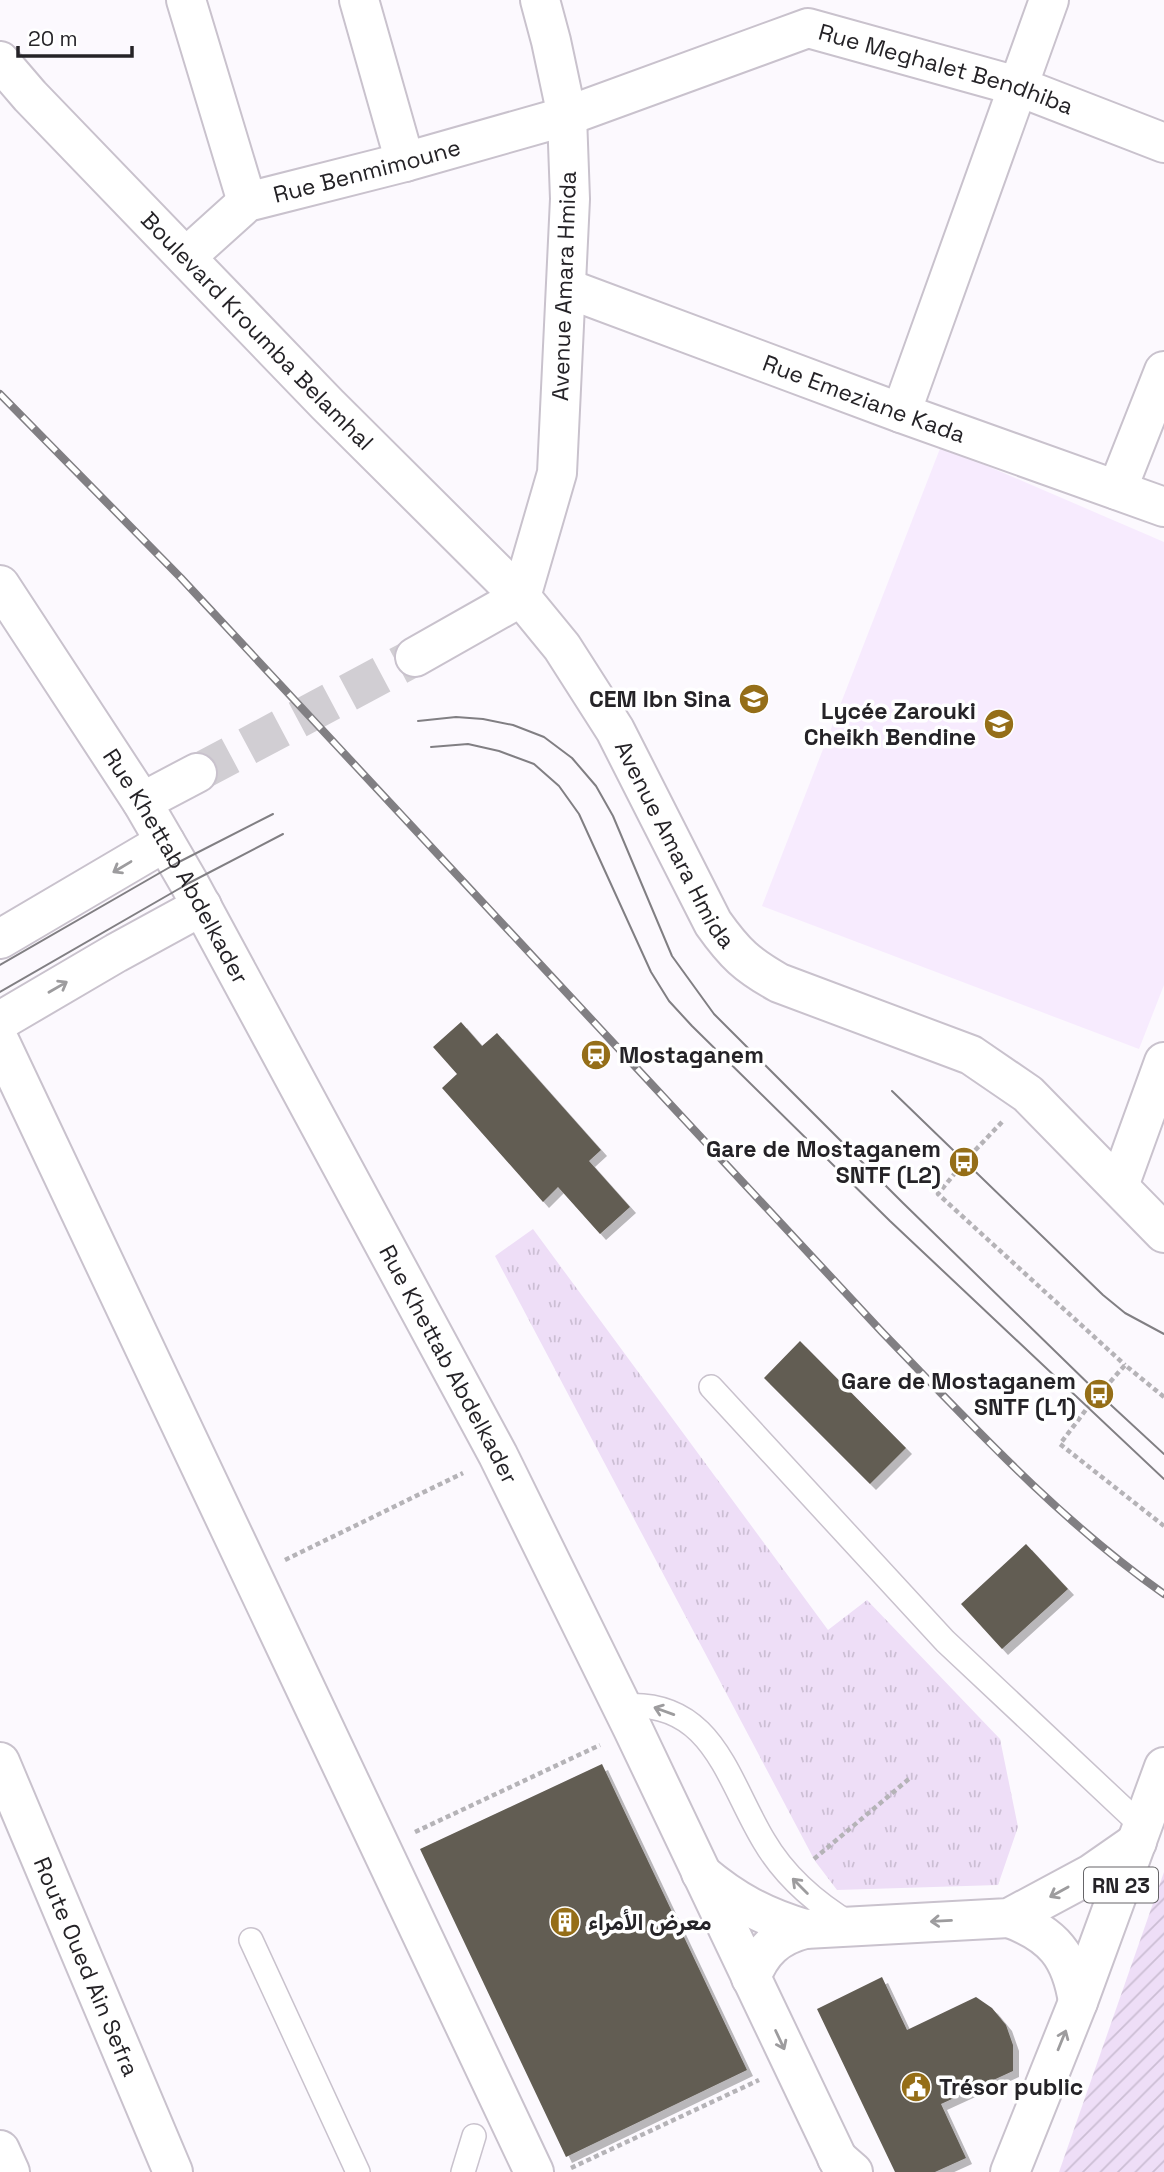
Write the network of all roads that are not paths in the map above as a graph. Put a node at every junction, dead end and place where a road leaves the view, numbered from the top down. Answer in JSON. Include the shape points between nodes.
{"nodes":[{"id":1,"x":186,"y":0,"type":"edge"},
{"id":2,"x":359,"y":0,"type":"edge"},
{"id":3,"x":540,"y":0,"type":"edge"},
{"id":4,"x":1049,"y":0,"type":"edge"},
{"id":5,"x":804,"y":14,"type":"edge"},
{"id":6,"x":0,"y":61,"type":"edge"},
{"id":7,"x":1017,"y":86,"type":"junction"},
{"id":8,"x":567,"y":116,"type":"junction"},
{"id":9,"x":1164,"y":142,"type":"edge"},
{"id":10,"x":405,"y":162,"type":"junction"},
{"id":11,"x":247,"y":202,"type":"junction"},
{"id":12,"x":186,"y":257,"type":"junction"},
{"id":13,"x":566,"y":288,"type":"junction"},
{"id":14,"x":1164,"y":371,"type":"edge"},
{"id":15,"x":901,"y":413,"type":"junction"},
{"id":16,"x":1117,"y":490,"type":"junction"},
{"id":17,"x":1164,"y":507,"type":"edge"},
{"id":18,"x":0,"y":585,"type":"edge"},
{"id":19,"x":521,"y":597,"type":"junction"},
{"id":20,"x":415,"y":657,"type":"tunnel mouth"},
{"id":21,"x":197,"y":772,"type":"tunnel mouth"},
{"id":22,"x":142,"y":802,"type":"junction"},
{"id":23,"x":165,"y":842,"type":"junction"},
{"id":24,"x":202,"y":906,"type":"junction"},
{"id":25,"x":0,"y":939,"type":"edge"},
{"id":26,"x":0,"y":1021,"type":"edge"},
{"id":27,"x":0,"y":1042,"type":"edge"},
{"id":28,"x":1164,"y":1062,"type":"edge"},
{"id":29,"x":1119,"y":1186,"type":"junction"},
{"id":30,"x":1164,"y":1233,"type":"edge"},
{"id":31,"x":711,"y":1387,"type":"dead end"},
{"id":32,"x":627,"y":1718,"type":"junction"},
{"id":33,"x":0,"y":1762,"type":"edge"},
{"id":34,"x":1164,"y":1767,"type":"edge"},
{"id":35,"x":1140,"y":1834,"type":"junction"},
{"id":36,"x":701,"y":1873,"type":"junction"},
{"id":37,"x":1009,"y":1918,"type":"junction"},
{"id":38,"x":855,"y":1926,"type":"junction"},
{"id":39,"x":805,"y":1929,"type":"junction"},
{"id":40,"x":251,"y":1940,"type":"dead end"},
{"id":41,"x":751,"y":1978,"type":"junction"},
{"id":42,"x":1077,"y":2002,"type":"junction"},
{"id":43,"x":474,"y":2136,"type":"dead end"},
{"id":44,"x":0,"y":2150,"type":"edge"},
{"id":45,"x":845,"y":2167,"type":"edge"},
{"id":46,"x":10,"y":2172,"type":"edge"},
{"id":47,"x":173,"y":2172,"type":"edge"},
{"id":48,"x":358,"y":2172,"type":"edge"},
{"id":49,"x":463,"y":2172,"type":"edge"},
{"id":50,"x":534,"y":2172,"type":"edge"},
{"id":51,"x":1010,"y":2172,"type":"edge"}],
"edges":[{"from":1,"to":11,"type":"street"},
{"from":2,"to":10,"type":"street"},
{"from":3,"to":8,"type":"street","name":"Avenue Amara Hmida"},
{"from":4,"to":7,"type":"street"},
{"from":5,"to":7,"type":"street","name":"Rue Meghalet Bendhiba"},
{"from":5,"to":8,"type":"street","name":"Rue Meghalet Bendhiba"},
{"from":6,"to":12,"type":"street","name":"Boulevard Kroumba Belamhal"},
{"from":7,"to":9,"type":"street","name":"Rue Meghalet Bendhiba"},
{"from":7,"to":15,"type":"street"},
{"from":8,"to":10,"type":"street","name":"Rue Benmimoune"},
{"from":8,"to":13,"type":"street","name":"Avenue Amara Hmida"},
{"from":10,"to":11,"type":"street","name":"Rue Benmimoune"},
{"from":11,"to":12,"type":"street","name":"Rue Benmimoune"},
{"from":12,"to":19,"type":"street","name":"Boulevard Kroumba Belamhal"},
{"from":13,"to":15,"type":"street","name":"Rue Emeziane Kada"},
{"from":13,"to":19,"type":"street","name":"Avenue Amara Hmida","via":[[557,473]]},
{"from":14,"to":16,"type":"street"},
{"from":15,"to":16,"type":"street","name":"Rue Emeziane Kada"},
{"from":16,"to":17,"type":"street","name":"Rue Emeziane Kada"},
{"from":18,"to":22,"type":"street","name":"Rue Khettab Abdelkader"},
{"from":19,"to":20,"type":"street"},
{"from":19,"to":29,"type":"street","name":"Avenue Amara Hmida","via":[[562,647],[615,730],[713,923],[732,950],[779,983],[971,1055],[1028,1094]]},
{"from":21,"to":22,"type":"street"},
{"from":22,"to":23,"type":"street","name":"Rue Khettab Abdelkader"},
{"from":23,"to":24,"type":"street","name":"Rue Khettab Abdelkader"},
{"from":23,"to":25,"type":"street","one_way":true},
{"from":26,"to":24,"type":"street","one_way":true},
{"from":24,"to":32,"type":"street","name":"Rue Khettab Abdelkader","via":[[498,1455]]},
{"from":27,"to":50,"type":"street"},
{"from":28,"to":29,"type":"street"},
{"from":29,"to":30,"type":"street","name":"Avenue Amara Hmida"},
{"from":31,"to":35,"type":"lane","via":[[946,1641]]},
{"from":32,"to":36,"type":"street","name":"Rue Khettab Abdelkader"},
{"from":38,"to":32,"type":"lane","one_way":true,"via":[[804,1891],[782,1868],[720,1755],[698,1729],[680,1717],[640,1704]]},
{"from":33,"to":47,"type":"street","name":"Route Oued Ain Sefra"},
{"from":34,"to":35,"type":"street","number":"RN 23"},
{"from":35,"to":37,"type":"street","one_way":true,"via":[[1091,1874]]},
{"from":35,"to":42,"type":"street","number":"RN 23"},
{"from":36,"to":39,"type":"street","via":[[739,1902]]},
{"from":36,"to":41,"type":"street","name":"Rue Khettab Abdelkader"},
{"from":37,"to":38,"type":"street","one_way":true},
{"from":37,"to":42,"type":"street","via":[[1049,1939],[1074,1978]]},
{"from":38,"to":39,"type":"street"},
{"from":39,"to":41,"type":"street","via":[[776,1940]]},
{"from":40,"to":48,"type":"lane"},
{"from":41,"to":45,"type":"street","name":"Rue Khettab Abdelkader","one_way":true},
{"from":51,"to":42,"type":"street","number":"RN 23","one_way":true},
{"from":43,"to":49,"type":"lane"},
{"from":44,"to":46,"type":"street"}]}
